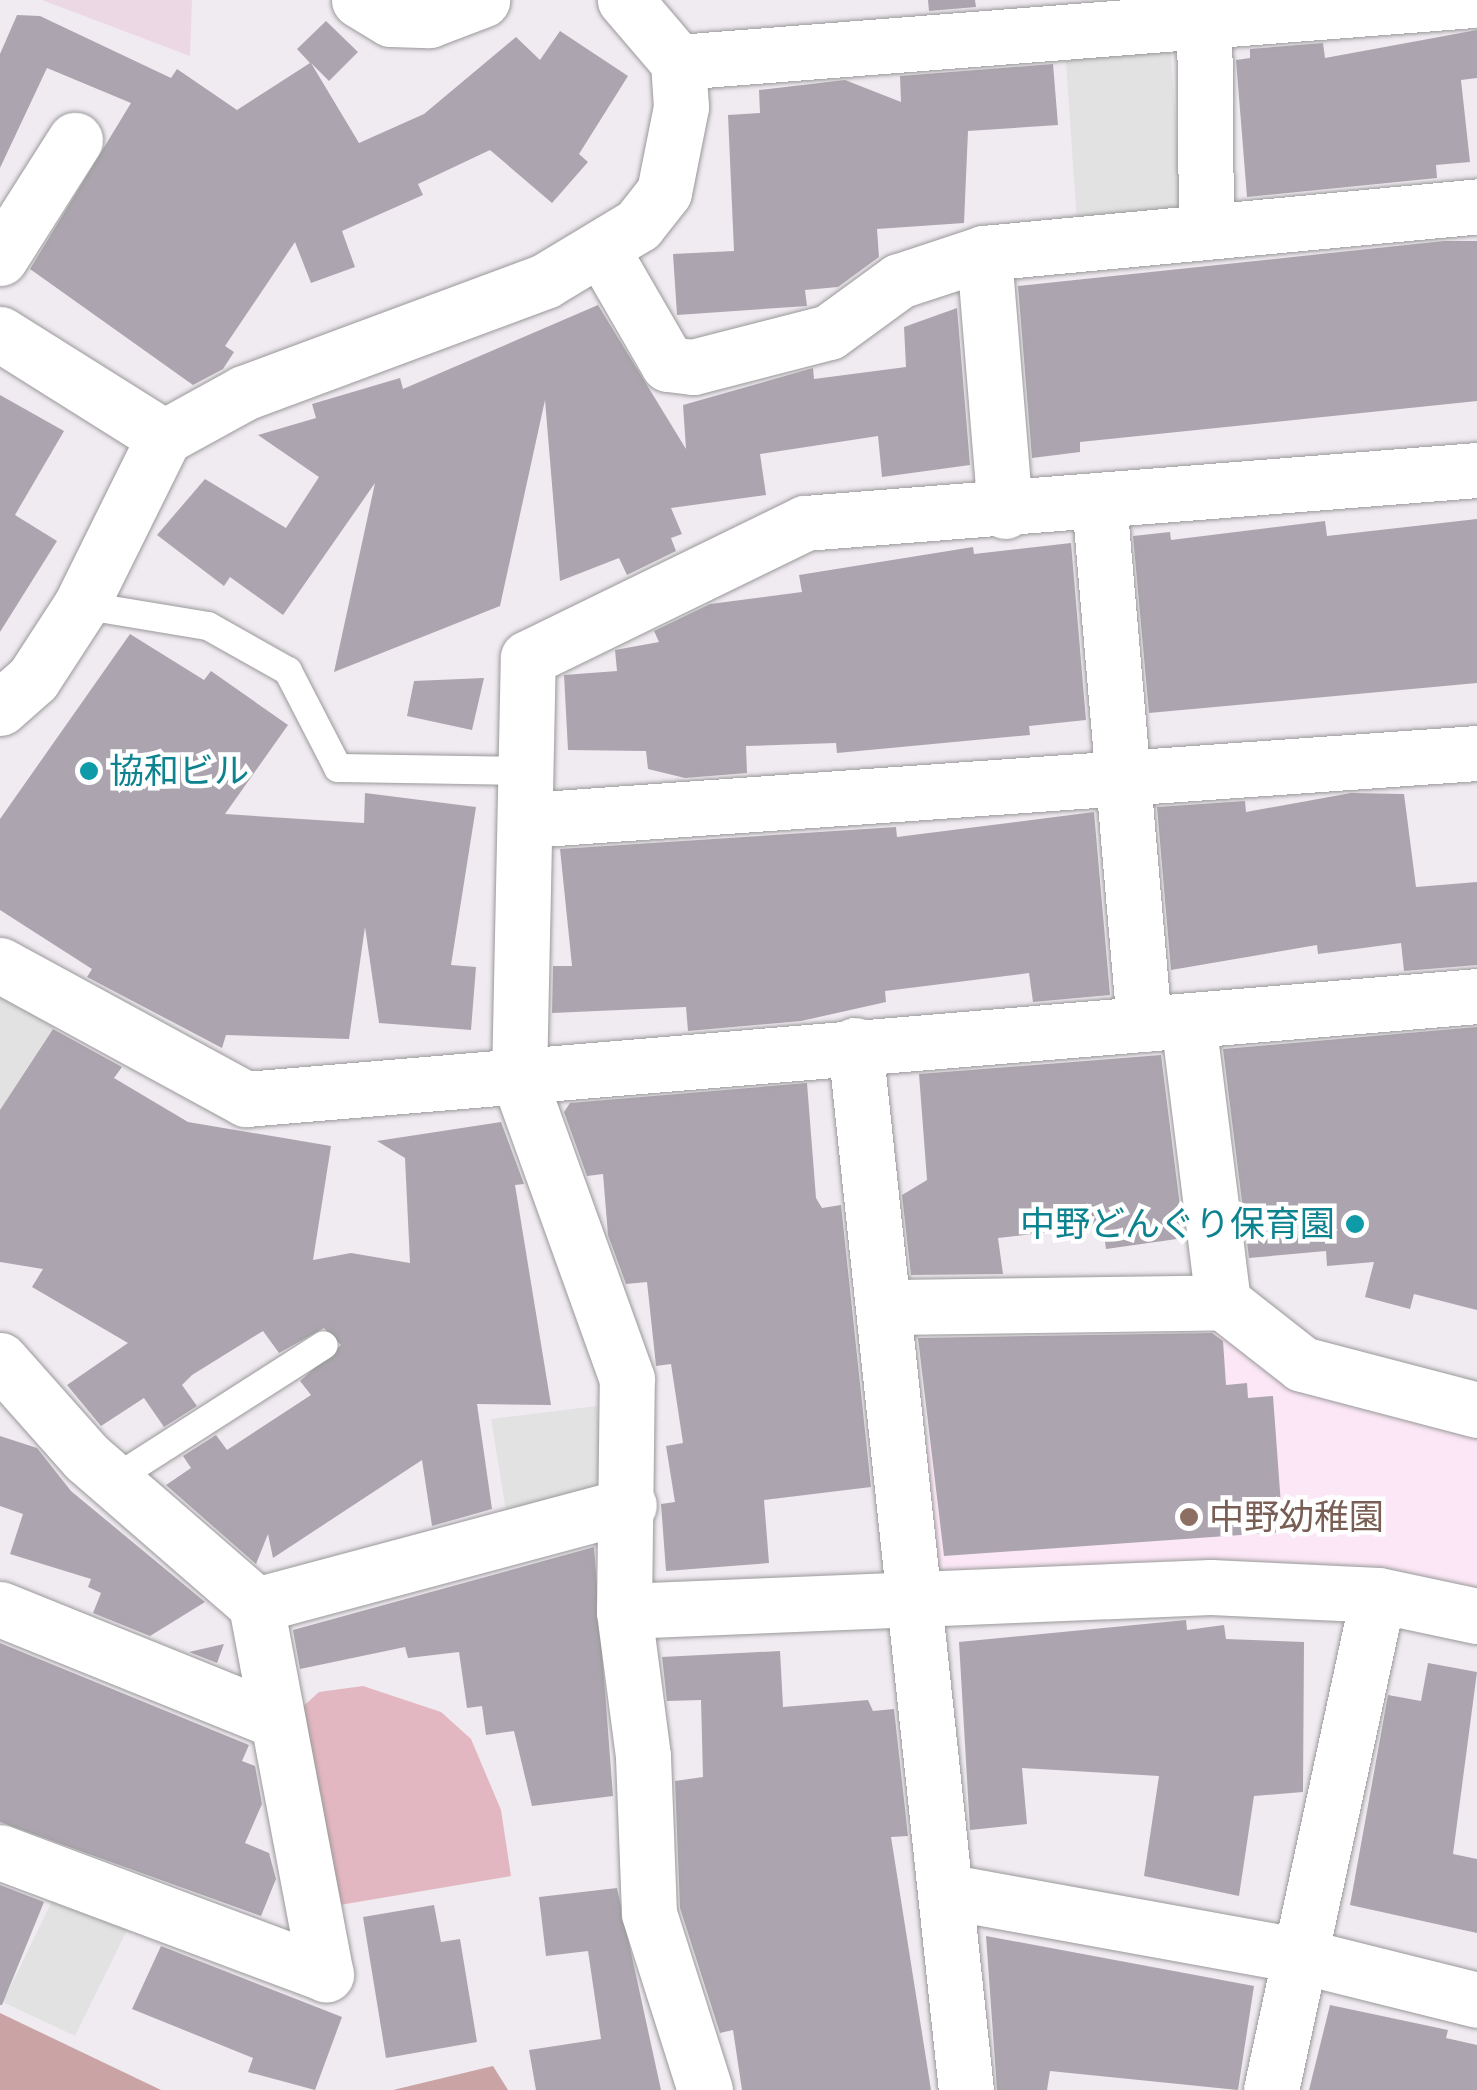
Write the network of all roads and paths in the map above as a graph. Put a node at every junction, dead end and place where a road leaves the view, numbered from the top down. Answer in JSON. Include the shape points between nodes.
{"nodes":[{"id":1,"x":359,"y":0,"type":"edge"},
{"id":2,"x":482,"y":0,"type":"edge"},
{"id":3,"x":625,"y":0,"type":"edge"},
{"id":4,"x":1472,"y":0,"type":"edge"},
{"id":5,"x":1204,"y":10,"type":"edge"},
{"id":6,"x":678,"y":62,"type":"junction"},
{"id":7,"x":75,"y":140,"type":"dead end"},
{"id":8,"x":1477,"y":206,"type":"edge"},
{"id":9,"x":1206,"y":227,"type":"junction"},
{"id":10,"x":601,"y":248,"type":"junction"},
{"id":11,"x":984,"y":254,"type":"junction"},
{"id":12,"x":0,"y":258,"type":"edge"},
{"id":13,"x":0,"y":334,"type":"edge"},
{"id":14,"x":164,"y":438,"type":"junction"},
{"id":15,"x":1477,"y":470,"type":"edge"},
{"id":16,"x":1099,"y":501,"type":"junction"},
{"id":17,"x":1006,"y":511,"type":"junction"},
{"id":18,"x":81,"y":605,"type":"junction"},
{"id":19,"x":11,"y":682,"type":"edge"},
{"id":20,"x":1477,"y":752,"type":"edge"},
{"id":21,"x":1121,"y":776,"type":"junction"},
{"id":22,"x":528,"y":795,"type":"junction"},
{"id":23,"x":0,"y":965,"type":"edge"},
{"id":24,"x":1477,"y":996,"type":"edge"},
{"id":25,"x":1166,"y":1023,"type":"junction"},
{"id":26,"x":856,"y":1045,"type":"junction"},
{"id":27,"x":520,"y":1079,"type":"junction"},
{"id":28,"x":1223,"y":1302,"type":"junction"},
{"id":29,"x":885,"y":1307,"type":"junction"},
{"id":30,"x":324,"y":1345,"type":"dead end"},
{"id":31,"x":0,"y":1360,"type":"edge"},
{"id":32,"x":1477,"y":1410,"type":"edge"},
{"id":33,"x":113,"y":1480,"type":"junction"},
{"id":34,"x":629,"y":1505,"type":"junction"},
{"id":35,"x":1378,"y":1595,"type":"junction"},
{"id":36,"x":907,"y":1602,"type":"junction"},
{"id":37,"x":256,"y":1605,"type":"junction"},
{"id":38,"x":0,"y":1609,"type":"edge"},
{"id":39,"x":624,"y":1610,"type":"junction"},
{"id":40,"x":1477,"y":1616,"type":"edge"},
{"id":41,"x":277,"y":1722,"type":"junction"},
{"id":42,"x":0,"y":1852,"type":"edge"},
{"id":43,"x":950,"y":1892,"type":"junction"},
{"id":44,"x":1298,"y":1955,"type":"junction"},
{"id":45,"x":1477,"y":2000,"type":"edge"},
{"id":46,"x":705,"y":2090,"type":"edge"},
{"id":47,"x":966,"y":2090,"type":"edge"},
{"id":48,"x":1271,"y":2090,"type":"edge"}],
"edges":[{"from":1,"to":2,"type":"street","via":[[391,19],[428,20]]},
{"from":3,"to":6,"type":"street"},
{"from":4,"to":5,"type":"street"},
{"from":5,"to":6,"type":"street"},
{"from":5,"to":9,"type":"street"},
{"from":6,"to":10,"type":"street","via":[[678,151],[664,192],[638,225]]},
{"from":7,"to":12,"type":"street"},
{"from":8,"to":9,"type":"street"},
{"from":9,"to":11,"type":"street"},
{"from":10,"to":11,"type":"street","via":[[668,364],[693,367],[829,332],[899,281]]},
{"from":10,"to":14,"type":"street","via":[[545,281],[244,393]]},
{"from":11,"to":17,"type":"street"},
{"from":13,"to":14,"type":"street"},
{"from":14,"to":18,"type":"street"},
{"from":15,"to":16,"type":"street"},
{"from":16,"to":17,"type":"street"},
{"from":16,"to":21,"type":"street"},
{"from":17,"to":22,"type":"street","via":[[806,523],[528,658]]},
{"from":18,"to":19,"type":"street"},
{"from":18,"to":22,"type":"lane","via":[[208,626],[288,670],[338,768]]},
{"from":20,"to":21,"type":"street"},
{"from":21,"to":22,"type":"street"},
{"from":21,"to":25,"type":"street"},
{"from":22,"to":27,"type":"street"},
{"from":23,"to":27,"type":"street","via":[[246,1099]]},
{"from":24,"to":25,"type":"street"},
{"from":25,"to":26,"type":"street"},
{"from":25,"to":28,"type":"street"},
{"from":26,"to":27,"type":"street"},
{"from":26,"to":29,"type":"street"},
{"from":27,"to":34,"type":"street","via":[[627,1378]]},
{"from":28,"to":29,"type":"street"},
{"from":28,"to":32,"type":"street","via":[[1302,1364]]},
{"from":29,"to":36,"type":"street"},
{"from":30,"to":33,"type":"lane"},
{"from":31,"to":33,"type":"street"},
{"from":33,"to":37,"type":"street"},
{"from":34,"to":37,"type":"street"},
{"from":34,"to":39,"type":"street"},
{"from":35,"to":36,"type":"street","via":[[1212,1587]]},
{"from":35,"to":40,"type":"street"},
{"from":35,"to":44,"type":"street"},
{"from":36,"to":39,"type":"street"},
{"from":36,"to":43,"type":"street"},
{"from":37,"to":41,"type":"street"},
{"from":38,"to":41,"type":"street"},
{"from":39,"to":46,"type":"street","via":[[644,1756],[649,1912]]},
{"from":41,"to":42,"type":"street","via":[[326,1974]]},
{"from":43,"to":44,"type":"street"},
{"from":43,"to":47,"type":"street"},
{"from":44,"to":45,"type":"street"},
{"from":44,"to":48,"type":"street"}]}
